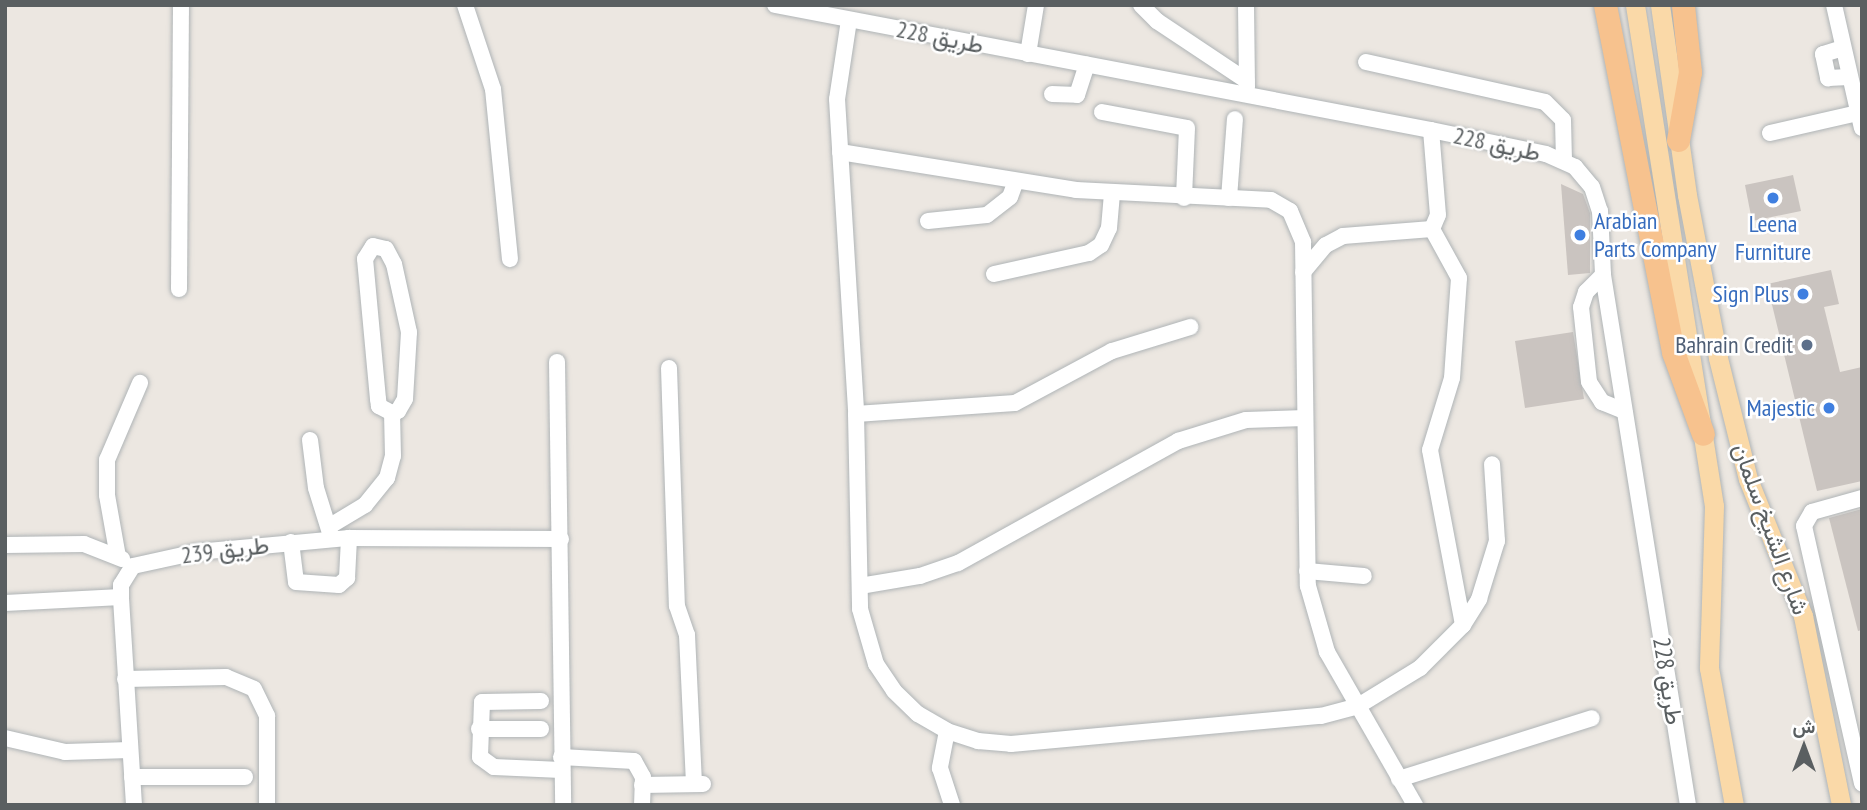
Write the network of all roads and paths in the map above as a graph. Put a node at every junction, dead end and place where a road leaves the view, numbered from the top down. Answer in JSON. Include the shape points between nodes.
{"nodes":[{"id":1,"x":181,"y":5,"type":"edge"},
{"id":2,"x":465,"y":5,"type":"edge"},
{"id":3,"x":775,"y":5,"type":"edge"},
{"id":4,"x":1036,"y":5,"type":"edge"},
{"id":5,"x":1141,"y":5,"type":"edge"},
{"id":6,"x":1246,"y":5,"type":"edge"},
{"id":7,"x":1605,"y":5,"type":"edge"},
{"id":8,"x":1635,"y":5,"type":"edge"},
{"id":9,"x":1660,"y":5,"type":"edge"},
{"id":10,"x":1683,"y":5,"type":"edge"},
{"id":11,"x":1834,"y":5,"type":"edge"},
{"id":12,"x":794,"y":7,"type":"edge"},
{"id":13,"x":849,"y":20,"type":"junction"},
{"id":14,"x":1028,"y":54,"type":"junction"},
{"id":15,"x":1366,"y":62,"type":"dead end"},
{"id":16,"x":1087,"y":65,"type":"junction"},
{"id":17,"x":1247,"y":87,"type":"junction"},
{"id":18,"x":1052,"y":94,"type":"dead end"},
{"id":19,"x":1102,"y":112,"type":"dead end"},
{"id":20,"x":1235,"y":119,"type":"dead end"},
{"id":21,"x":1860,"y":121,"type":"edge"},
{"id":22,"x":1431,"y":130,"type":"junction"},
{"id":23,"x":1770,"y":133,"type":"dead end"},
{"id":24,"x":1678,"y":140,"type":"junction"},
{"id":25,"x":840,"y":152,"type":"junction"},
{"id":26,"x":1564,"y":161,"type":"junction"},
{"id":27,"x":1015,"y":183,"type":"junction"},
{"id":28,"x":1112,"y":193,"type":"junction"},
{"id":29,"x":1184,"y":198,"type":"junction"},
{"id":30,"x":1229,"y":198,"type":"junction"},
{"id":31,"x":928,"y":221,"type":"dead end"},
{"id":32,"x":1432,"y":229,"type":"junction"},
{"id":33,"x":510,"y":258,"type":"dead end"},
{"id":34,"x":1303,"y":272,"type":"junction"},
{"id":35,"x":994,"y":274,"type":"dead end"},
{"id":36,"x":1603,"y":275,"type":"junction"},
{"id":37,"x":179,"y":289,"type":"dead end"},
{"id":38,"x":1190,"y":327,"type":"dead end"},
{"id":39,"x":557,"y":362,"type":"dead end"},
{"id":40,"x":669,"y":368,"type":"dead end"},
{"id":41,"x":140,"y":383,"type":"dead end"},
{"id":42,"x":1624,"y":411,"type":"junction"},
{"id":43,"x":391,"y":413,"type":"junction"},
{"id":44,"x":856,"y":414,"type":"junction"},
{"id":45,"x":1305,"y":418,"type":"junction"},
{"id":46,"x":1703,"y":435,"type":"junction"},
{"id":47,"x":310,"y":440,"type":"dead end"},
{"id":48,"x":1492,"y":464,"type":"dead end"},
{"id":49,"x":1862,"y":498,"type":"edge"},
{"id":50,"x":330,"y":532,"type":"junction"},
{"id":51,"x":349,"y":538,"type":"junction"},
{"id":52,"x":561,"y":539,"type":"junction"},
{"id":53,"x":291,"y":542,"type":"junction"},
{"id":54,"x":5,"y":545,"type":"edge"},
{"id":55,"x":118,"y":556,"type":"junction"},
{"id":56,"x":133,"y":566,"type":"junction"},
{"id":57,"x":1307,"y":571,"type":"junction"},
{"id":58,"x":1364,"y":576,"type":"dead end"},
{"id":59,"x":860,"y":586,"type":"junction"},
{"id":60,"x":121,"y":597,"type":"junction"},
{"id":61,"x":5,"y":603,"type":"edge"},
{"id":62,"x":1463,"y":625,"type":"junction"},
{"id":63,"x":125,"y":679,"type":"junction"},
{"id":64,"x":541,"y":701,"type":"dead end"},
{"id":65,"x":1359,"y":706,"type":"junction"},
{"id":66,"x":1592,"y":718,"type":"dead end"},
{"id":67,"x":479,"y":729,"type":"junction"},
{"id":68,"x":541,"y":729,"type":"dead end"},
{"id":69,"x":947,"y":731,"type":"junction"},
{"id":70,"x":5,"y":738,"type":"edge"},
{"id":71,"x":130,"y":750,"type":"junction"},
{"id":72,"x":561,"y":763,"type":"junction"},
{"id":73,"x":132,"y":777,"type":"junction"},
{"id":74,"x":245,"y":777,"type":"dead end"},
{"id":75,"x":1399,"y":779,"type":"junction"},
{"id":76,"x":1862,"y":784,"type":"edge"},
{"id":77,"x":642,"y":785,"type":"junction"},
{"id":78,"x":134,"y":805,"type":"edge"},
{"id":79,"x":267,"y":805,"type":"edge"},
{"id":80,"x":563,"y":805,"type":"edge"},
{"id":81,"x":642,"y":805,"type":"edge"},
{"id":82,"x":951,"y":805,"type":"edge"},
{"id":83,"x":1415,"y":805,"type":"edge"},
{"id":84,"x":1688,"y":805,"type":"edge"},
{"id":85,"x":1734,"y":805,"type":"edge"},
{"id":86,"x":1841,"y":805,"type":"edge"}],
"edges":[{"from":1,"to":37,"type":"street"},
{"from":2,"to":33,"type":"street","via":[[493,89]]},
{"from":3,"to":12,"type":"street","name":"طريق 228"},
{"from":4,"to":14,"type":"street"},
{"from":5,"to":17,"type":"street","via":[[1157,22]]},
{"from":6,"to":17,"type":"street"},
{"from":7,"to":46,"type":"highway","via":[[1674,359]]},
{"from":8,"to":46,"type":"main road","name":"شارع الشيخ سلمان"},
{"from":9,"to":24,"type":"main road","name":"شارع الشيخ سلمان"},
{"from":10,"to":24,"type":"highway","via":[[1690,72]]},
{"from":11,"to":21,"type":"street"},
{"from":12,"to":13,"type":"street","name":"طريق 228"},
{"from":13,"to":14,"type":"street","name":"طريق 228"},
{"from":13,"to":25,"type":"street","via":[[839,72]]},
{"from":14,"to":16,"type":"street","name":"طريق 228"},
{"from":15,"to":26,"type":"street","via":[[1545,102],[1563,120]]},
{"from":16,"to":17,"type":"street","name":"طريق 228"},
{"from":16,"to":18,"type":"street","via":[[1077,96]]},
{"from":17,"to":22,"type":"street","name":"طريق 228"},
{"from":19,"to":29,"type":"street","via":[[1187,128]]},
{"from":20,"to":30,"type":"street"},
{"from":21,"to":23,"type":"street"},
{"from":22,"to":26,"type":"street","name":"طريق 228"},
{"from":22,"to":32,"type":"street","via":[[1437,215]]},
{"from":24,"to":86,"type":"main road","name":"شارع الشيخ سلمان","via":[[1730,412],[1752,492],[1803,617]]},
{"from":25,"to":27,"type":"street"},
{"from":25,"to":44,"type":"street"},
{"from":26,"to":36,"type":"street","name":"طريق 228","via":[[1585,176],[1597,198]]},
{"from":27,"to":28,"type":"street"},
{"from":27,"to":31,"type":"street","via":[[1010,197],[987,215]]},
{"from":28,"to":29,"type":"street"},
{"from":28,"to":35,"type":"street","via":[[1109,228],[1101,245],[1089,253]]},
{"from":29,"to":30,"type":"street"},
{"from":30,"to":34,"type":"street","via":[[1271,200],[1290,211],[1302,231]]},
{"from":32,"to":34,"type":"street","via":[[1343,236],[1326,245]]},
{"from":32,"to":62,"type":"street","via":[[1459,278],[1452,378],[1430,450]]},
{"from":34,"to":45,"type":"street"},
{"from":36,"to":42,"type":"street","name":"طريق 228"},
{"from":36,"to":42,"type":"street","via":[[1586,292],[1581,307],[1588,370],[1597,398]]},
{"from":38,"to":44,"type":"street","via":[[1112,351],[1016,403]]},
{"from":39,"to":52,"type":"street"},
{"from":40,"to":77,"type":"street","via":[[677,610],[687,635],[698,784]]},
{"from":41,"to":55,"type":"street","via":[[107,460],[107,495]]},
{"from":42,"to":84,"type":"street","name":"طريق 228"},
{"from":43,"to":43,"type":"street","via":[[398,411],[405,399],[409,332],[394,264],[378,245],[369,248],[365,260],[379,406]]},
{"from":43,"to":50,"type":"street","via":[[393,456],[387,478],[365,505]]},
{"from":44,"to":59,"type":"street"},
{"from":45,"to":57,"type":"street"},
{"from":45,"to":59,"type":"street","via":[[1246,420],[1178,440],[958,563],[900,581]]},
{"from":46,"to":85,"type":"main road","name":"شارع الشيخ سلمان","via":[[1716,527],[1709,668]]},
{"from":47,"to":50,"type":"street","via":[[316,488]]},
{"from":48,"to":62,"type":"street","via":[[1497,541],[1483,590]]},
{"from":49,"to":76,"type":"street","via":[[1812,512],[1804,526]]},
{"from":50,"to":51,"type":"street","name":"طريق 239"},
{"from":50,"to":53,"type":"street","name":"طريق 239"},
{"from":51,"to":52,"type":"street","name":"طريق 239"},
{"from":51,"to":53,"type":"street","via":[[347,578],[339,585],[303,586],[296,582]]},
{"from":52,"to":72,"type":"street"},
{"from":53,"to":56,"type":"street","name":"طريق 239","via":[[150,559]]},
{"from":54,"to":55,"type":"street","via":[[84,544]]},
{"from":55,"to":56,"type":"street"},
{"from":56,"to":60,"type":"street","via":[[121,585]]},
{"from":57,"to":58,"type":"street"},
{"from":57,"to":65,"type":"street","via":[[1315,620],[1327,652]]},
{"from":59,"to":69,"type":"street","via":[[864,633],[876,664],[910,707]]},
{"from":60,"to":61,"type":"street"},
{"from":60,"to":63,"type":"street"},
{"from":62,"to":65,"type":"street","via":[[1420,668]]},
{"from":63,"to":71,"type":"street"},
{"from":63,"to":79,"type":"street","via":[[226,677],[254,689],[267,716]]},
{"from":64,"to":67,"type":"street","via":[[482,702]]},
{"from":65,"to":69,"type":"street","via":[[1321,716],[1012,744],[978,741]]},
{"from":65,"to":75,"type":"street"},
{"from":66,"to":75,"type":"street"},
{"from":67,"to":68,"type":"street"},
{"from":67,"to":72,"type":"street","via":[[479,752],[490,766]]},
{"from":69,"to":82,"type":"street","via":[[940,768]]},
{"from":70,"to":71,"type":"street","via":[[65,752]]},
{"from":71,"to":73,"type":"street"},
{"from":72,"to":77,"type":"street","via":[[629,759],[640,769]]},
{"from":72,"to":80,"type":"street"},
{"from":73,"to":74,"type":"street"},
{"from":73,"to":78,"type":"street"},
{"from":75,"to":83,"type":"street"},
{"from":77,"to":81,"type":"street"}]}
